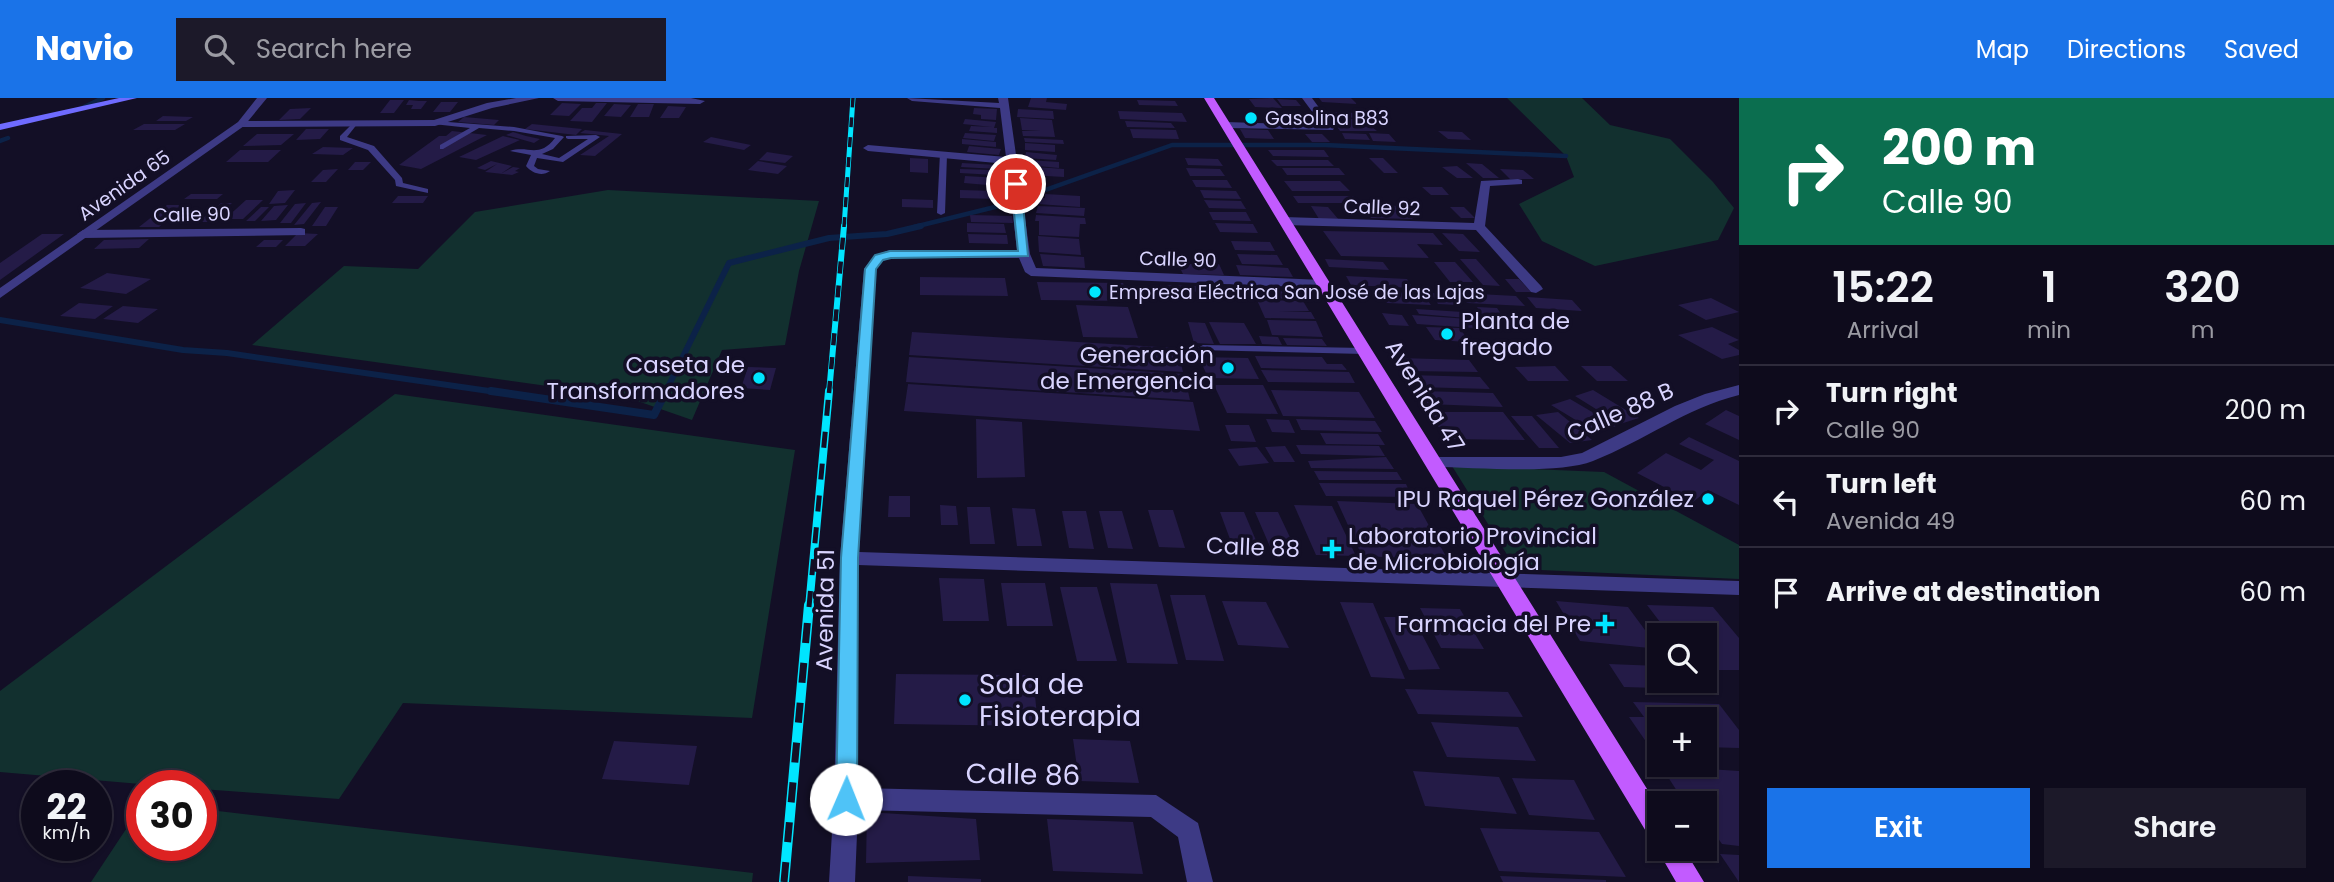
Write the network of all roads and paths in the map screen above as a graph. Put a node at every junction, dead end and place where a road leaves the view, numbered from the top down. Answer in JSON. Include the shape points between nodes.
{"nodes":[{"id":1,"x":132,"y":98,"type":"edge"},
{"id":2,"x":262,"y":98,"type":"edge"},
{"id":3,"x":534,"y":98,"type":"edge"},
{"id":4,"x":558,"y":98,"type":"edge"},
{"id":5,"x":912,"y":98,"type":"edge"},
{"id":6,"x":1209,"y":98,"type":"edge"},
{"id":7,"x":1307,"y":98,"type":"edge"},
{"id":8,"x":700,"y":101,"type":"dead end"},
{"id":9,"x":1003,"y":102,"type":"edge"},
{"id":10,"x":355,"y":123,"type":"junction"},
{"id":11,"x":435,"y":123,"type":"junction"},
{"id":12,"x":241,"y":124,"type":"junction"},
{"id":13,"x":1226,"y":125,"type":"junction"},
{"id":14,"x":477,"y":126,"type":"junction"},
{"id":15,"x":0,"y":127,"type":"edge"},
{"id":16,"x":568,"y":137,"type":"dead end"},
{"id":17,"x":443,"y":147,"type":"dead end"},
{"id":18,"x":868,"y":148,"type":"dead end"},
{"id":19,"x":514,"y":151,"type":"dead end"},
{"id":20,"x":535,"y":155,"type":"junction"},
{"id":21,"x":943,"y":155,"type":"junction"},
{"id":22,"x":1013,"y":161,"type":"junction"},
{"id":23,"x":546,"y":171,"type":"dead end"},
{"id":24,"x":1518,"y":182,"type":"dead end"},
{"id":25,"x":425,"y":191,"type":"dead end"},
{"id":26,"x":940,"y":212,"type":"dead end"},
{"id":27,"x":1284,"y":221,"type":"junction"},
{"id":28,"x":1479,"y":227,"type":"junction"},
{"id":29,"x":300,"y":232,"type":"dead end"},
{"id":30,"x":83,"y":234,"type":"junction"},
{"id":31,"x":1024,"y":254,"type":"junction"},
{"id":32,"x":1323,"y":284,"type":"junction"},
{"id":33,"x":1536,"y":289,"type":"dead end"},
{"id":34,"x":0,"y":294,"type":"edge"},
{"id":35,"x":1203,"y":348,"type":"dead end"},
{"id":36,"x":1364,"y":351,"type":"junction"},
{"id":37,"x":1739,"y":390,"type":"edge"},
{"id":38,"x":1433,"y":462,"type":"junction"},
{"id":39,"x":849,"y":558,"type":"junction"},
{"id":40,"x":1505,"y":580,"type":"junction"},
{"id":41,"x":1739,"y":588,"type":"edge"},
{"id":42,"x":846,"y":799,"type":"junction"},
{"id":43,"x":1647,"y":811,"type":"edge"},
{"id":44,"x":1678,"y":861,"type":"edge"},
{"id":45,"x":842,"y":882,"type":"edge"},
{"id":46,"x":1200,"y":882,"type":"edge"},
{"id":47,"x":1691,"y":882,"type":"edge"}],
"edges":[{"from":1,"to":15,"type":"main road"},
{"from":2,"to":12,"type":"street","name":"Avenida 65"},
{"from":3,"to":11,"type":"street","via":[[490,105]]},
{"from":4,"to":8,"type":"street"},
{"from":5,"to":9,"type":"street"},
{"from":6,"to":13,"type":"main road","name":"Avenida 47"},
{"from":7,"to":13,"type":"street","via":[[1329,128]]},
{"from":9,"to":22,"type":"street"},
{"from":10,"to":11,"type":"street"},
{"from":10,"to":12,"type":"street"},
{"from":10,"to":25,"type":"lane","via":[[343,138],[370,148],[399,184]]},
{"from":11,"to":14,"type":"lane"},
{"from":12,"to":30,"type":"street","name":"Avenida 65"},
{"from":13,"to":27,"type":"main road","name":"Avenida 47"},
{"from":14,"to":17,"type":"lane"},
{"from":14,"to":20,"type":"lane","via":[[560,137],[553,148]]},
{"from":16,"to":20,"type":"lane","via":[[596,137],[560,160]]},
{"from":18,"to":21,"type":"street"},
{"from":19,"to":20,"type":"lane"},
{"from":20,"to":23,"type":"lane","via":[[530,166]]},
{"from":21,"to":22,"type":"street"},
{"from":21,"to":26,"type":"lane"},
{"from":22,"to":31,"type":"street"},
{"from":24,"to":28,"type":"street","via":[[1485,183]]},
{"from":27,"to":28,"type":"street","name":"Calle 92"},
{"from":27,"to":32,"type":"main road","name":"Avenida 47"},
{"from":28,"to":33,"type":"street"},
{"from":29,"to":30,"type":"street","name":"Calle 90"},
{"from":30,"to":34,"type":"street","name":"Avenida 65"},
{"from":31,"to":32,"type":"street","name":"Calle 90","via":[[1031,272]]},
{"from":31,"to":39,"type":"street","name":"Avenida 51","via":[[890,254],[870,269]]},
{"from":32,"to":36,"type":"main road","name":"Avenida 47"},
{"from":35,"to":36,"type":"lane"},
{"from":36,"to":38,"type":"main road","name":"Avenida 47"},
{"from":37,"to":38,"type":"street","name":"Calle 88 B","via":[[1681,409],[1587,457],[1561,462]]},
{"from":38,"to":40,"type":"main road","name":"Avenida 47"},
{"from":39,"to":40,"type":"street","name":"Calle 88"},
{"from":39,"to":42,"type":"street","name":"Avenida 51"},
{"from":40,"to":41,"type":"street","name":"Calle 88"},
{"from":40,"to":43,"type":"main road","name":"Avenida 47"},
{"from":42,"to":45,"type":"street","name":"Avenida 51"},
{"from":42,"to":46,"type":"street","name":"Calle 86","via":[[1156,806],[1189,831]]},
{"from":44,"to":47,"type":"main road"}]}
